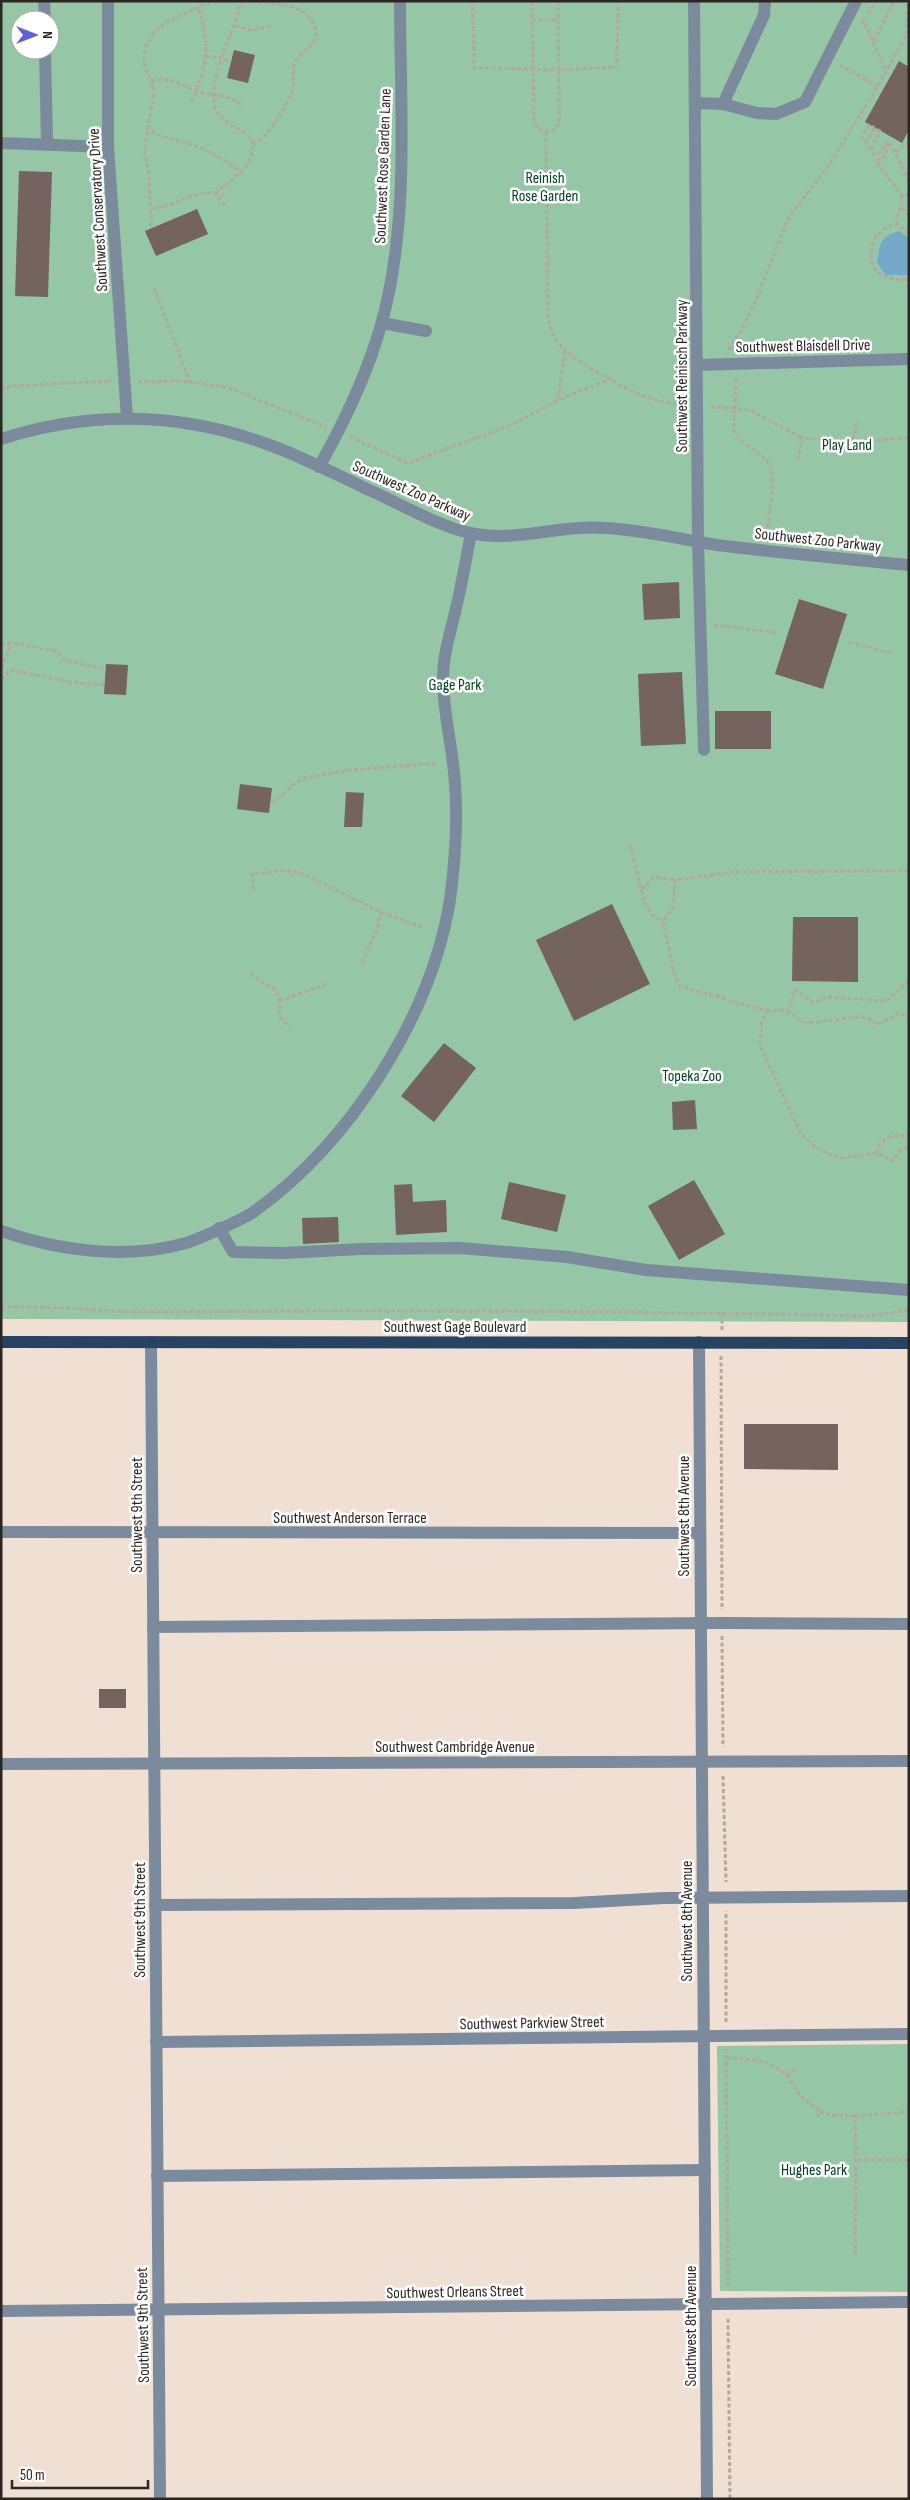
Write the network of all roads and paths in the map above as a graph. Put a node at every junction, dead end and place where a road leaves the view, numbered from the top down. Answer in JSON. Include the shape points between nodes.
{"nodes":[{"id":1,"x":108,"y":1,"type":"edge"},
{"id":2,"x":213,"y":1,"type":"edge"},
{"id":3,"x":241,"y":1,"type":"edge"},
{"id":4,"x":253,"y":1,"type":"edge"},
{"id":5,"x":400,"y":1,"type":"edge"},
{"id":6,"x":473,"y":1,"type":"edge"},
{"id":7,"x":532,"y":1,"type":"edge"},
{"id":8,"x":558,"y":1,"type":"edge"},
{"id":9,"x":618,"y":1,"type":"edge"},
{"id":10,"x":694,"y":1,"type":"edge"},
{"id":11,"x":765,"y":1,"type":"edge"},
{"id":12,"x":856,"y":1,"type":"edge"},
{"id":13,"x":894,"y":1,"type":"edge"},
{"id":14,"x":907,"y":1,"type":"edge"},
{"id":15,"x":198,"y":8,"type":"junction"},
{"id":16,"x":532,"y":20,"type":"junction"},
{"id":17,"x":559,"y":20,"type":"junction"},
{"id":18,"x":235,"y":26,"type":"junction"},
{"id":19,"x":271,"y":26,"type":"dead end"},
{"id":20,"x":861,"y":26,"type":"dead end"},
{"id":21,"x":908,"y":34,"type":"edge"},
{"id":22,"x":873,"y":42,"type":"junction"},
{"id":23,"x":909,"y":55,"type":"edge"},
{"id":24,"x":206,"y":56,"type":"junction"},
{"id":25,"x":222,"y":58,"type":"junction"},
{"id":26,"x":45,"y":60,"type":"edge"},
{"id":27,"x":230,"y":62,"type":"dead end"},
{"id":28,"x":909,"y":62,"type":"edge"},
{"id":29,"x":840,"y":65,"type":"dead end"},
{"id":30,"x":533,"y":70,"type":"junction"},
{"id":31,"x":559,"y":70,"type":"junction"},
{"id":32,"x":886,"y":71,"type":"junction"},
{"id":33,"x":151,"y":81,"type":"junction"},
{"id":34,"x":876,"y":86,"type":"junction"},
{"id":35,"x":197,"y":91,"type":"junction"},
{"id":36,"x":212,"y":94,"type":"junction"},
{"id":37,"x":192,"y":102,"type":"dead end"},
{"id":38,"x":695,"y":103,"type":"junction"},
{"id":39,"x":241,"y":104,"type":"dead end"},
{"id":40,"x":723,"y":104,"type":"junction"},
{"id":41,"x":146,"y":127,"type":"junction"},
{"id":42,"x":875,"y":128,"type":"junction"},
{"id":43,"x":546,"y":132,"type":"junction"},
{"id":44,"x":888,"y":142,"type":"junction"},
{"id":45,"x":909,"y":142,"type":"edge"},
{"id":46,"x":1,"y":143,"type":"edge"},
{"id":47,"x":866,"y":143,"type":"junction"},
{"id":48,"x":47,"y":144,"type":"junction"},
{"id":49,"x":253,"y":145,"type":"junction"},
{"id":50,"x":108,"y":147,"type":"junction"},
{"id":51,"x":870,"y":149,"type":"junction"},
{"id":52,"x":895,"y":152,"type":"junction"},
{"id":53,"x":240,"y":171,"type":"junction"},
{"id":54,"x":909,"y":182,"type":"edge"},
{"id":55,"x":215,"y":193,"type":"junction"},
{"id":56,"x":909,"y":194,"type":"edge"},
{"id":57,"x":902,"y":196,"type":"junction"},
{"id":58,"x":225,"y":205,"type":"dead end"},
{"id":59,"x":901,"y":205,"type":"junction"},
{"id":60,"x":151,"y":209,"type":"junction"},
{"id":61,"x":909,"y":216,"type":"edge"},
{"id":62,"x":896,"y":224,"type":"junction"},
{"id":63,"x":151,"y":226,"type":"dead end"},
{"id":64,"x":909,"y":233,"type":"edge"},
{"id":65,"x":909,"y":279,"type":"edge"},
{"id":66,"x":154,"y":288,"type":"dead end"},
{"id":67,"x":382,"y":323,"type":"junction"},
{"id":68,"x":426,"y":331,"type":"dead end"},
{"id":69,"x":565,"y":351,"type":"junction"},
{"id":70,"x":909,"y":359,"type":"edge"},
{"id":71,"x":720,"y":363,"type":"junction"},
{"id":72,"x":697,"y":365,"type":"junction"},
{"id":73,"x":612,"y":378,"type":"junction"},
{"id":74,"x":736,"y":379,"type":"dead end"},
{"id":75,"x":125,"y":382,"type":"junction"},
{"id":76,"x":140,"y":382,"type":"dead end"},
{"id":77,"x":190,"y":382,"type":"dead end"},
{"id":78,"x":1,"y":390,"type":"edge"},
{"id":79,"x":697,"y":407,"type":"junction"},
{"id":80,"x":735,"y":408,"type":"junction"},
{"id":81,"x":127,"y":417,"type":"junction"},
{"id":82,"x":857,"y":423,"type":"dead end"},
{"id":83,"x":802,"y":438,"type":"junction"},
{"id":84,"x":909,"y":438,"type":"edge"},
{"id":85,"x":1,"y":439,"type":"edge"},
{"id":86,"x":852,"y":442,"type":"junction"},
{"id":87,"x":798,"y":460,"type":"dead end"},
{"id":88,"x":319,"y":467,"type":"junction"},
{"id":89,"x":472,"y":534,"type":"junction"},
{"id":90,"x":766,"y":534,"type":"dead end"},
{"id":91,"x":698,"y":542,"type":"junction"},
{"id":92,"x":909,"y":565,"type":"edge"},
{"id":93,"x":701,"y":624,"type":"junction"},
{"id":94,"x":779,"y":633,"type":"dead end"},
{"id":95,"x":849,"y":642,"type":"dead end"},
{"id":96,"x":12,"y":643,"type":"junction"},
{"id":97,"x":1,"y":645,"type":"edge"},
{"id":98,"x":894,"y":654,"type":"dead end"},
{"id":99,"x":1,"y":668,"type":"edge"},
{"id":100,"x":105,"y":669,"type":"dead end"},
{"id":101,"x":1,"y":679,"type":"edge"},
{"id":102,"x":104,"y":685,"type":"dead end"},
{"id":103,"x":704,"y":750,"type":"dead end"},
{"id":104,"x":437,"y":762,"type":"dead end"},
{"id":105,"x":272,"y":802,"type":"dead end"},
{"id":106,"x":630,"y":846,"type":"dead end"},
{"id":107,"x":909,"y":871,"type":"edge"},
{"id":108,"x":675,"y":880,"type":"junction"},
{"id":109,"x":642,"y":889,"type":"junction"},
{"id":110,"x":253,"y":890,"type":"dead end"},
{"id":111,"x":381,"y":912,"type":"junction"},
{"id":112,"x":663,"y":921,"type":"junction"},
{"id":113,"x":425,"y":928,"type":"dead end"},
{"id":114,"x":362,"y":963,"type":"dead end"},
{"id":115,"x":252,"y":972,"type":"dead end"},
{"id":116,"x":909,"y":981,"type":"edge"},
{"id":117,"x":326,"y":984,"type":"dead end"},
{"id":118,"x":280,"y":1001,"type":"junction"},
{"id":119,"x":788,"y":1010,"type":"junction"},
{"id":120,"x":766,"y":1011,"type":"junction"},
{"id":121,"x":909,"y":1017,"type":"edge"},
{"id":122,"x":290,"y":1028,"type":"dead end"},
{"id":123,"x":909,"y":1135,"type":"edge"},
{"id":124,"x":909,"y":1146,"type":"edge"},
{"id":125,"x":878,"y":1153,"type":"junction"},
{"id":126,"x":219,"y":1228,"type":"junction"},
{"id":127,"x":1,"y":1231,"type":"edge"},
{"id":128,"x":909,"y":1290,"type":"edge"},
{"id":129,"x":1,"y":1307,"type":"edge"},
{"id":130,"x":909,"y":1310,"type":"edge"},
{"id":131,"x":1,"y":1342,"type":"edge"},
{"id":132,"x":151,"y":1342,"type":"junction"},
{"id":133,"x":699,"y":1342,"type":"junction"},
{"id":134,"x":909,"y":1343,"type":"edge"},
{"id":135,"x":1,"y":1532,"type":"edge"},
{"id":136,"x":699,"y":1533,"type":"junction"},
{"id":137,"x":152,"y":1534,"type":"junction"},
{"id":138,"x":700,"y":1624,"type":"junction"},
{"id":139,"x":909,"y":1624,"type":"edge"},
{"id":140,"x":153,"y":1627,"type":"junction"},
{"id":141,"x":700,"y":1760,"type":"junction"},
{"id":142,"x":909,"y":1761,"type":"edge"},
{"id":143,"x":1,"y":1764,"type":"edge"},
{"id":144,"x":155,"y":1764,"type":"junction"},
{"id":145,"x":909,"y":1896,"type":"edge"},
{"id":146,"x":702,"y":1899,"type":"junction"},
{"id":147,"x":155,"y":1905,"type":"junction"},
{"id":148,"x":909,"y":2034,"type":"edge"},
{"id":149,"x":703,"y":2037,"type":"junction"},
{"id":150,"x":156,"y":2042,"type":"junction"},
{"id":151,"x":726,"y":2058,"type":"dead end"},
{"id":152,"x":798,"y":2066,"type":"dead end"},
{"id":153,"x":787,"y":2075,"type":"junction"},
{"id":154,"x":820,"y":2111,"type":"junction"},
{"id":155,"x":909,"y":2112,"type":"edge"},
{"id":156,"x":855,"y":2116,"type":"junction"},
{"id":157,"x":816,"y":2118,"type":"dead end"},
{"id":158,"x":856,"y":2160,"type":"junction"},
{"id":159,"x":909,"y":2160,"type":"edge"},
{"id":160,"x":705,"y":2170,"type":"junction"},
{"id":161,"x":157,"y":2176,"type":"junction"},
{"id":162,"x":855,"y":2255,"type":"dead end"},
{"id":163,"x":909,"y":2302,"type":"edge"},
{"id":164,"x":706,"y":2303,"type":"junction"},
{"id":165,"x":1,"y":2311,"type":"edge"},
{"id":166,"x":158,"y":2311,"type":"junction"},
{"id":167,"x":160,"y":2499,"type":"edge"},
{"id":168,"x":707,"y":2499,"type":"edge"}],
"edges":[{"from":1,"to":50,"type":"street","name":"Southwest Conservatory Drive"},
{"from":2,"to":15,"type":"path"},
{"from":3,"to":18,"type":"path"},
{"from":4,"to":49,"type":"path","via":[[277,2],[298,10],[314,24],[316,34],[312,45],[295,63],[291,93],[270,131]]},
{"from":5,"to":67,"type":"street","name":"Southwest Rose Garden Lane","via":[[400,196],[397,244]]},
{"from":6,"to":30,"type":"path","via":[[474,68]]},
{"from":7,"to":16,"type":"path"},
{"from":8,"to":17,"type":"path"},
{"from":9,"to":31,"type":"path","via":[[617,67]]},
{"from":10,"to":38,"type":"street","name":"Southwest Reinisch Parkway"},
{"from":11,"to":40,"type":"street","via":[[764,16]]},
{"from":12,"to":40,"type":"street","via":[[805,102],[776,114],[757,113]]},
{"from":13,"to":22,"type":"path"},
{"from":14,"to":21,"type":"path"},
{"from":15,"to":24,"type":"path","via":[[206,34]]},
{"from":15,"to":33,"type":"path","via":[[166,22],[148,40],[144,63]]},
{"from":16,"to":17,"type":"path"},
{"from":16,"to":30,"type":"path"},
{"from":17,"to":31,"type":"path"},
{"from":18,"to":19,"type":"path","via":[[250,30]]},
{"from":18,"to":25,"type":"path"},
{"from":20,"to":22,"type":"path","via":[[864,21]]},
{"from":21,"to":32,"type":"path"},
{"from":22,"to":32,"type":"path"},
{"from":23,"to":28,"type":"path","via":[[906,60]]},
{"from":24,"to":25,"type":"path"},
{"from":24,"to":35,"type":"path"},
{"from":25,"to":27,"type":"path"},
{"from":25,"to":36,"type":"path"},
{"from":26,"to":48,"type":"street"},
{"from":29,"to":34,"type":"path"},
{"from":30,"to":31,"type":"path"},
{"from":30,"to":43,"type":"path","via":[[535,123],[538,129]]},
{"from":31,"to":43,"type":"path","via":[[558,125]]},
{"from":32,"to":34,"type":"path"},
{"from":33,"to":35,"type":"path","via":[[176,81]]},
{"from":33,"to":41,"type":"path","via":[[153,105]]},
{"from":34,"to":71,"type":"path","via":[[827,168],[788,218],[759,294],[741,331]]},
{"from":35,"to":36,"type":"path"},
{"from":35,"to":37,"type":"path"},
{"from":36,"to":39,"type":"path","via":[[228,96]]},
{"from":36,"to":49,"type":"path","via":[[220,117],[247,134]]},
{"from":38,"to":40,"type":"street"},
{"from":38,"to":72,"type":"street","name":"Southwest Reinisch Parkway"},
{"from":41,"to":53,"type":"path","via":[[161,137],[186,142],[217,155]]},
{"from":41,"to":60,"type":"path","via":[[144,151]]},
{"from":42,"to":47,"type":"path"},
{"from":42,"to":47,"type":"path","via":[[869,124],[862,137]]},
{"from":42,"to":51,"type":"path","via":[[880,131]]},
{"from":43,"to":69,"type":"path","via":[[548,318],[556,340]]},
{"from":44,"to":51,"type":"path","via":[[874,155]]},
{"from":44,"to":52,"type":"path"},
{"from":44,"to":57,"type":"path","via":[[885,156],[876,161]]},
{"from":45,"to":52,"type":"path"},
{"from":46,"to":48,"type":"street"},
{"from":47,"to":51,"type":"path"},
{"from":48,"to":50,"type":"street"},
{"from":49,"to":53,"type":"path","via":[[252,155]]},
{"from":50,"to":75,"type":"street","name":"Southwest Conservatory Drive"},
{"from":52,"to":54,"type":"path"},
{"from":53,"to":55,"type":"path"},
{"from":55,"to":58,"type":"path"},
{"from":55,"to":60,"type":"path","via":[[196,194],[169,206]]},
{"from":56,"to":57,"type":"path"},
{"from":57,"to":59,"type":"path"},
{"from":59,"to":61,"type":"path"},
{"from":59,"to":62,"type":"path"},
{"from":60,"to":63,"type":"path"},
{"from":62,"to":64,"type":"path"},
{"from":62,"to":65,"type":"path","via":[[879,234],[872,247],[871,265],[878,274]]},
{"from":66,"to":77,"type":"path"},
{"from":67,"to":68,"type":"street"},
{"from":67,"to":88,"type":"street","name":"Southwest Rose Garden Lane","via":[[356,397]]},
{"from":69,"to":73,"type":"path"},
{"from":69,"to":73,"type":"path","via":[[558,400]]},
{"from":70,"to":71,"type":"street","name":"Southwest Blaisdell Drive"},
{"from":71,"to":72,"type":"street","name":"Southwest Blaisdell Drive"},
{"from":72,"to":79,"type":"street","name":"Southwest Reinisch Parkway"},
{"from":73,"to":79,"type":"path","via":[[652,399]]},
{"from":74,"to":80,"type":"path"},
{"from":75,"to":76,"type":"path"},
{"from":75,"to":78,"type":"path","via":[[12,386]]},
{"from":75,"to":81,"type":"street","name":"Southwest Conservatory Drive"},
{"from":79,"to":80,"type":"path"},
{"from":79,"to":91,"type":"street","name":"Southwest Reinisch Parkway"},
{"from":80,"to":83,"type":"path","via":[[752,410]]},
{"from":80,"to":90,"type":"path","via":[[733,429],[743,443],[758,451],[770,466],[772,481]]},
{"from":81,"to":85,"type":"street","name":"Southwest Zoo Parkway","via":[[57,424]]},
{"from":81,"to":88,"type":"street","name":"Southwest Zoo Parkway","via":[[175,420],[222,429],[266,443]]},
{"from":82,"to":86,"type":"path"},
{"from":83,"to":86,"type":"path"},
{"from":83,"to":87,"type":"path"},
{"from":84,"to":86,"type":"path"},
{"from":88,"to":89,"type":"street","name":"Southwest Zoo Parkway","via":[[438,522]]},
{"from":89,"to":91,"type":"street","name":"Southwest Zoo Parkway","via":[[508,537],[604,527]]},
{"from":89,"to":126,"type":"street","via":[[447,641],[443,677],[455,782],[455,861],[440,942],[428,981],[387,1063],[338,1131],[298,1174],[258,1208]]},
{"from":91,"to":92,"type":"street","name":"Southwest Zoo Parkway"},
{"from":91,"to":93,"type":"street","name":"Southwest Reinisch Parkway"},
{"from":93,"to":94,"type":"path"},
{"from":93,"to":103,"type":"street","name":"Southwest Reinisch Parkway"},
{"from":95,"to":98,"type":"path"},
{"from":96,"to":97,"type":"path"},
{"from":96,"to":99,"type":"path"},
{"from":96,"to":100,"type":"path","via":[[56,651],[66,661]]},
{"from":101,"to":102,"type":"path","via":[[11,670]]},
{"from":104,"to":105,"type":"path","via":[[305,778]]},
{"from":106,"to":109,"type":"path"},
{"from":107,"to":108,"type":"path","via":[[732,872]]},
{"from":108,"to":109,"type":"path","via":[[654,877]]},
{"from":108,"to":112,"type":"path","via":[[673,908]]},
{"from":109,"to":112,"type":"path","via":[[652,915]]},
{"from":110,"to":111,"type":"path","via":[[252,873],[288,870],[301,873]]},
{"from":111,"to":113,"type":"path"},
{"from":111,"to":114,"type":"path","via":[[377,930]]},
{"from":112,"to":120,"type":"path","via":[[675,981],[680,986]]},
{"from":115,"to":118,"type":"path","via":[[257,980],[274,990]]},
{"from":116,"to":119,"type":"path","via":[[886,1001],[827,997],[813,1003],[796,989]]},
{"from":117,"to":118,"type":"path"},
{"from":118,"to":122,"type":"path","via":[[279,1016]]},
{"from":119,"to":120,"type":"path"},
{"from":119,"to":121,"type":"path","via":[[803,1022],[861,1016],[878,1025],[898,1014]]},
{"from":120,"to":125,"type":"path","via":[[760,1045],[801,1134],[819,1149],[843,1158]]},
{"from":123,"to":125,"type":"path","via":[[887,1137],[880,1144]]},
{"from":124,"to":125,"type":"path","via":[[898,1152],[893,1161]]},
{"from":126,"to":127,"type":"street","via":[[187,1243],[124,1252],[52,1244]]},
{"from":126,"to":128,"type":"street","via":[[233,1252],[460,1248],[567,1257],[646,1270]]},
{"from":129,"to":130,"type":"path","via":[[114,1313],[409,1310],[868,1316]]},
{"from":131,"to":132,"type":"main road","name":"Southwest Gage Boulevard"},
{"from":132,"to":133,"type":"main road","name":"Southwest Gage Boulevard"},
{"from":132,"to":137,"type":"street","name":"Southwest 9th Street"},
{"from":133,"to":134,"type":"main road","name":"Southwest Gage Boulevard"},
{"from":133,"to":136,"type":"street","name":"Southwest 8th Avenue"},
{"from":135,"to":137,"type":"street","name":"Southwest Anderson Terrace"},
{"from":136,"to":137,"type":"street","name":"Southwest Anderson Terrace"},
{"from":136,"to":138,"type":"street","name":"Southwest 8th Avenue"},
{"from":137,"to":140,"type":"street","name":"Southwest 9th Street"},
{"from":138,"to":139,"type":"street"},
{"from":138,"to":140,"type":"street"},
{"from":138,"to":141,"type":"street","name":"Southwest 8th Avenue"},
{"from":140,"to":144,"type":"street","name":"Southwest 9th Street"},
{"from":141,"to":142,"type":"street","name":"Southwest Cambridge Avenue"},
{"from":141,"to":144,"type":"street","name":"Southwest Cambridge Avenue"},
{"from":141,"to":146,"type":"street","name":"Southwest 8th Avenue"},
{"from":143,"to":144,"type":"street","name":"Southwest Cambridge Avenue"},
{"from":144,"to":147,"type":"street","name":"Southwest 9th Street"},
{"from":145,"to":146,"type":"street"},
{"from":146,"to":147,"type":"street","via":[[574,1903]]},
{"from":146,"to":149,"type":"street","name":"Southwest 8th Avenue"},
{"from":147,"to":150,"type":"street","name":"Southwest 9th Street"},
{"from":148,"to":149,"type":"street","name":"Southwest Parkview Street"},
{"from":149,"to":150,"type":"street","name":"Southwest Parkview Street"},
{"from":149,"to":160,"type":"street","name":"Southwest 8th Avenue"},
{"from":150,"to":161,"type":"street","name":"Southwest 9th Street"},
{"from":151,"to":153,"type":"path","via":[[760,2060]]},
{"from":152,"to":153,"type":"path"},
{"from":153,"to":154,"type":"path","via":[[800,2096]]},
{"from":154,"to":156,"type":"path","via":[[830,2115]]},
{"from":154,"to":157,"type":"path"},
{"from":155,"to":156,"type":"path"},
{"from":156,"to":158,"type":"path"},
{"from":158,"to":159,"type":"path"},
{"from":158,"to":162,"type":"path"},
{"from":160,"to":161,"type":"street"},
{"from":160,"to":164,"type":"street","name":"Southwest 8th Avenue"},
{"from":161,"to":166,"type":"street","name":"Southwest 9th Street"},
{"from":163,"to":164,"type":"street","name":"Southwest Orleans Street"},
{"from":164,"to":166,"type":"street","name":"Southwest Orleans Street"},
{"from":164,"to":168,"type":"street","name":"Southwest 8th Avenue"},
{"from":165,"to":166,"type":"street","name":"Southwest Orleans Street"},
{"from":166,"to":167,"type":"street","name":"Southwest 9th Street"}]}
